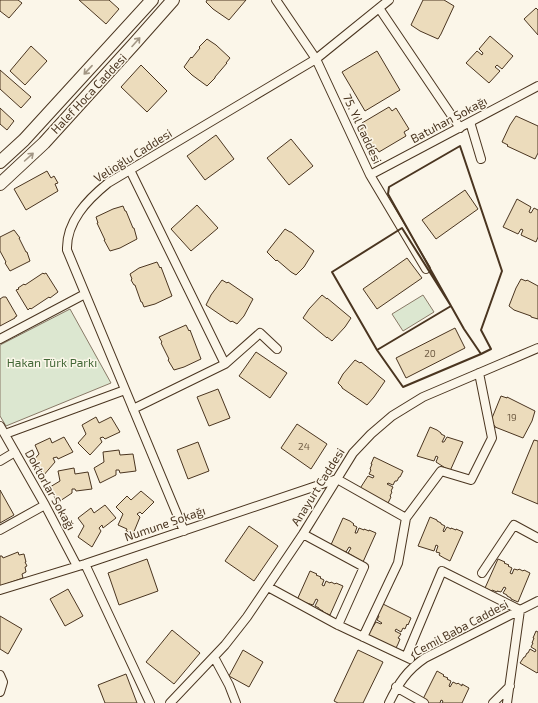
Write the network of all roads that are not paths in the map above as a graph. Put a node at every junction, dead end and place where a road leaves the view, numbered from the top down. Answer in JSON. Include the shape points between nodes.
{"nodes":[{"id":1,"x":152,"y":0,"type":"edge"},
{"id":2,"x":173,"y":0,"type":"edge"},
{"id":3,"x":276,"y":0,"type":"edge"},
{"id":4,"x":389,"y":0,"type":"edge"},
{"id":5,"x":379,"y":8,"type":"junction"},
{"id":6,"x":316,"y":59,"type":"junction"},
{"id":7,"x":538,"y":86,"type":"edge"},
{"id":8,"x":470,"y":122,"type":"junction"},
{"id":9,"x":460,"y":128,"type":"junction"},
{"id":10,"x":481,"y":159,"type":"dead end"},
{"id":11,"x":0,"y":162,"type":"edge"},
{"id":12,"x":130,"y":170,"type":"junction"},
{"id":13,"x":370,"y":175,"type":"junction"},
{"id":14,"x":0,"y":184,"type":"edge"},
{"id":15,"x":426,"y":269,"type":"dead end"},
{"id":16,"x":85,"y":294,"type":"junction"},
{"id":17,"x":0,"y":339,"type":"edge"},
{"id":18,"x":538,"y":348,"type":"edge"},
{"id":19,"x":277,"y":349,"type":"dead end"},
{"id":20,"x":224,"y":364,"type":"junction"},
{"id":21,"x":479,"y":373,"type":"junction"},
{"id":22,"x":125,"y":390,"type":"junction"},
{"id":23,"x":133,"y":409,"type":"junction"},
{"id":24,"x":0,"y":426,"type":"edge"},
{"id":25,"x":5,"y":434,"type":"junction"},
{"id":26,"x":15,"y":452,"type":"junction"},
{"id":27,"x":0,"y":461,"type":"edge"},
{"id":28,"x":337,"y":479,"type":"junction"},
{"id":29,"x":45,"y":505,"type":"junction"},
{"id":30,"x":406,"y":518,"type":"junction"},
{"id":31,"x":0,"y":530,"type":"edge"},
{"id":32,"x":184,"y":530,"type":"junction"},
{"id":33,"x":303,"y":534,"type":"junction"},
{"id":34,"x":538,"y":538,"type":"edge"},
{"id":35,"x":81,"y":565,"type":"junction"},
{"id":36,"x":482,"y":573,"type":"dead end"},
{"id":37,"x":268,"y":587,"type":"junction"},
{"id":38,"x":0,"y":590,"type":"edge"},
{"id":39,"x":538,"y":601,"type":"edge"},
{"id":40,"x":520,"y":610,"type":"junction"},
{"id":41,"x":338,"y":625,"type":"junction"},
{"id":42,"x":363,"y":637,"type":"junction"},
{"id":43,"x":214,"y":657,"type":"junction"},
{"id":44,"x":406,"y":657,"type":"junction"},
{"id":45,"x":418,"y":662,"type":"junction"},
{"id":46,"x":0,"y":675,"type":"edge"},
{"id":47,"x":510,"y":686,"type":"junction"},
{"id":48,"x":396,"y":687,"type":"junction"},
{"id":49,"x":0,"y":692,"type":"edge"},
{"id":50,"x":150,"y":703,"type":"edge"},
{"id":51,"x":170,"y":703,"type":"edge"},
{"id":52,"x":236,"y":703,"type":"edge"},
{"id":53,"x":388,"y":703,"type":"edge"},
{"id":54,"x":424,"y":703,"type":"edge"},
{"id":55,"x":493,"y":703,"type":"edge"},
{"id":56,"x":507,"y":703,"type":"edge"}],
"edges":[{"from":1,"to":11,"type":"main road","name":"Halef Hoca Caddesi","one_way":true,"via":[[24,140]]},
{"from":14,"to":2,"type":"main road","name":"Halef Hoca Caddesi","one_way":true,"via":[[44,143]]},
{"from":3,"to":6,"type":"street","name":"75. Yıl Caddesi"},
{"from":4,"to":5,"type":"street","name":"Velioğlu Caddesi"},
{"from":5,"to":6,"type":"street","name":"Velioğlu Caddesi"},
{"from":5,"to":9,"type":"street"},
{"from":6,"to":12,"type":"street","name":"Velioğlu Caddesi"},
{"from":6,"to":13,"type":"street","name":"75. Yıl Caddesi"},
{"from":7,"to":8,"type":"street","name":"Batuhan Sokağı"},
{"from":8,"to":9,"type":"street","name":"Batuhan Sokağı"},
{"from":8,"to":10,"type":"street"},
{"from":9,"to":13,"type":"street","name":"Batuhan Sokağı"},
{"from":12,"to":16,"type":"street","name":"Velioğlu Caddesi","via":[[108,183],[93,196],[74,219],[68,232],[67,250]]},
{"from":12,"to":20,"type":"street"},
{"from":13,"to":15,"type":"street","name":"75. Yıl Caddesi"},
{"from":16,"to":17,"type":"street"},
{"from":16,"to":22,"type":"street","name":"Velioğlu Caddesi"},
{"from":18,"to":21,"type":"street","name":"Anayurt Caddesi"},
{"from":19,"to":20,"type":"street","via":[[260,333]]},
{"from":20,"to":23,"type":"street"},
{"from":21,"to":28,"type":"street","name":"Anayurt Caddesi","via":[[423,397],[392,416],[358,447]]},
{"from":21,"to":30,"type":"street","via":[[492,438],[471,480],[441,471]]},
{"from":22,"to":23,"type":"street","name":"Velioğlu Caddesi"},
{"from":22,"to":25,"type":"street"},
{"from":23,"to":32,"type":"street","name":"Velioğlu Caddesi"},
{"from":24,"to":25,"type":"street","name":"Doktorlar Sokağı"},
{"from":25,"to":26,"type":"street","name":"Doktorlar Sokağı"},
{"from":26,"to":27,"type":"street"},
{"from":26,"to":29,"type":"street","name":"Doktorlar Sokağı"},
{"from":28,"to":30,"type":"street"},
{"from":28,"to":32,"type":"street","name":"Numune Sokağı"},
{"from":28,"to":33,"type":"street","name":"Anayurt Caddesi"},
{"from":29,"to":31,"type":"street"},
{"from":29,"to":35,"type":"street","name":"Doktorlar Sokağı"},
{"from":30,"to":42,"type":"street","via":[[398,562]]},
{"from":32,"to":35,"type":"street","name":"Numune Sokağı"},
{"from":33,"to":37,"type":"street","name":"Anayurt Caddesi"},
{"from":33,"to":41,"type":"street","via":[[364,567]]},
{"from":34,"to":36,"type":"street","via":[[514,524]]},
{"from":35,"to":38,"type":"street","name":"Numune Sokağı"},
{"from":35,"to":50,"type":"street","name":"Doktorlar Sokağı"},
{"from":37,"to":41,"type":"street"},
{"from":37,"to":43,"type":"street","name":"Anayurt Caddesi","via":[[242,624]]},
{"from":39,"to":40,"type":"street","name":"Cemil Baba Caddesi"},
{"from":40,"to":44,"type":"street","via":[[442,571]]},
{"from":40,"to":45,"type":"street","name":"Cemil Baba Caddesi"},
{"from":40,"to":47,"type":"street"},
{"from":41,"to":42,"type":"street"},
{"from":42,"to":44,"type":"street"},
{"from":43,"to":51,"type":"street","name":"Anayurt Caddesi"},
{"from":43,"to":52,"type":"street"},
{"from":44,"to":45,"type":"street"},
{"from":45,"to":48,"type":"street","name":"Cemil Baba Caddesi"},
{"from":46,"to":49,"type":"street","via":[[3,682]]},
{"from":47,"to":55,"type":"street"},
{"from":47,"to":56,"type":"street"},
{"from":48,"to":53,"type":"street","name":"Cemil Baba Caddesi"},
{"from":48,"to":54,"type":"street"}]}
